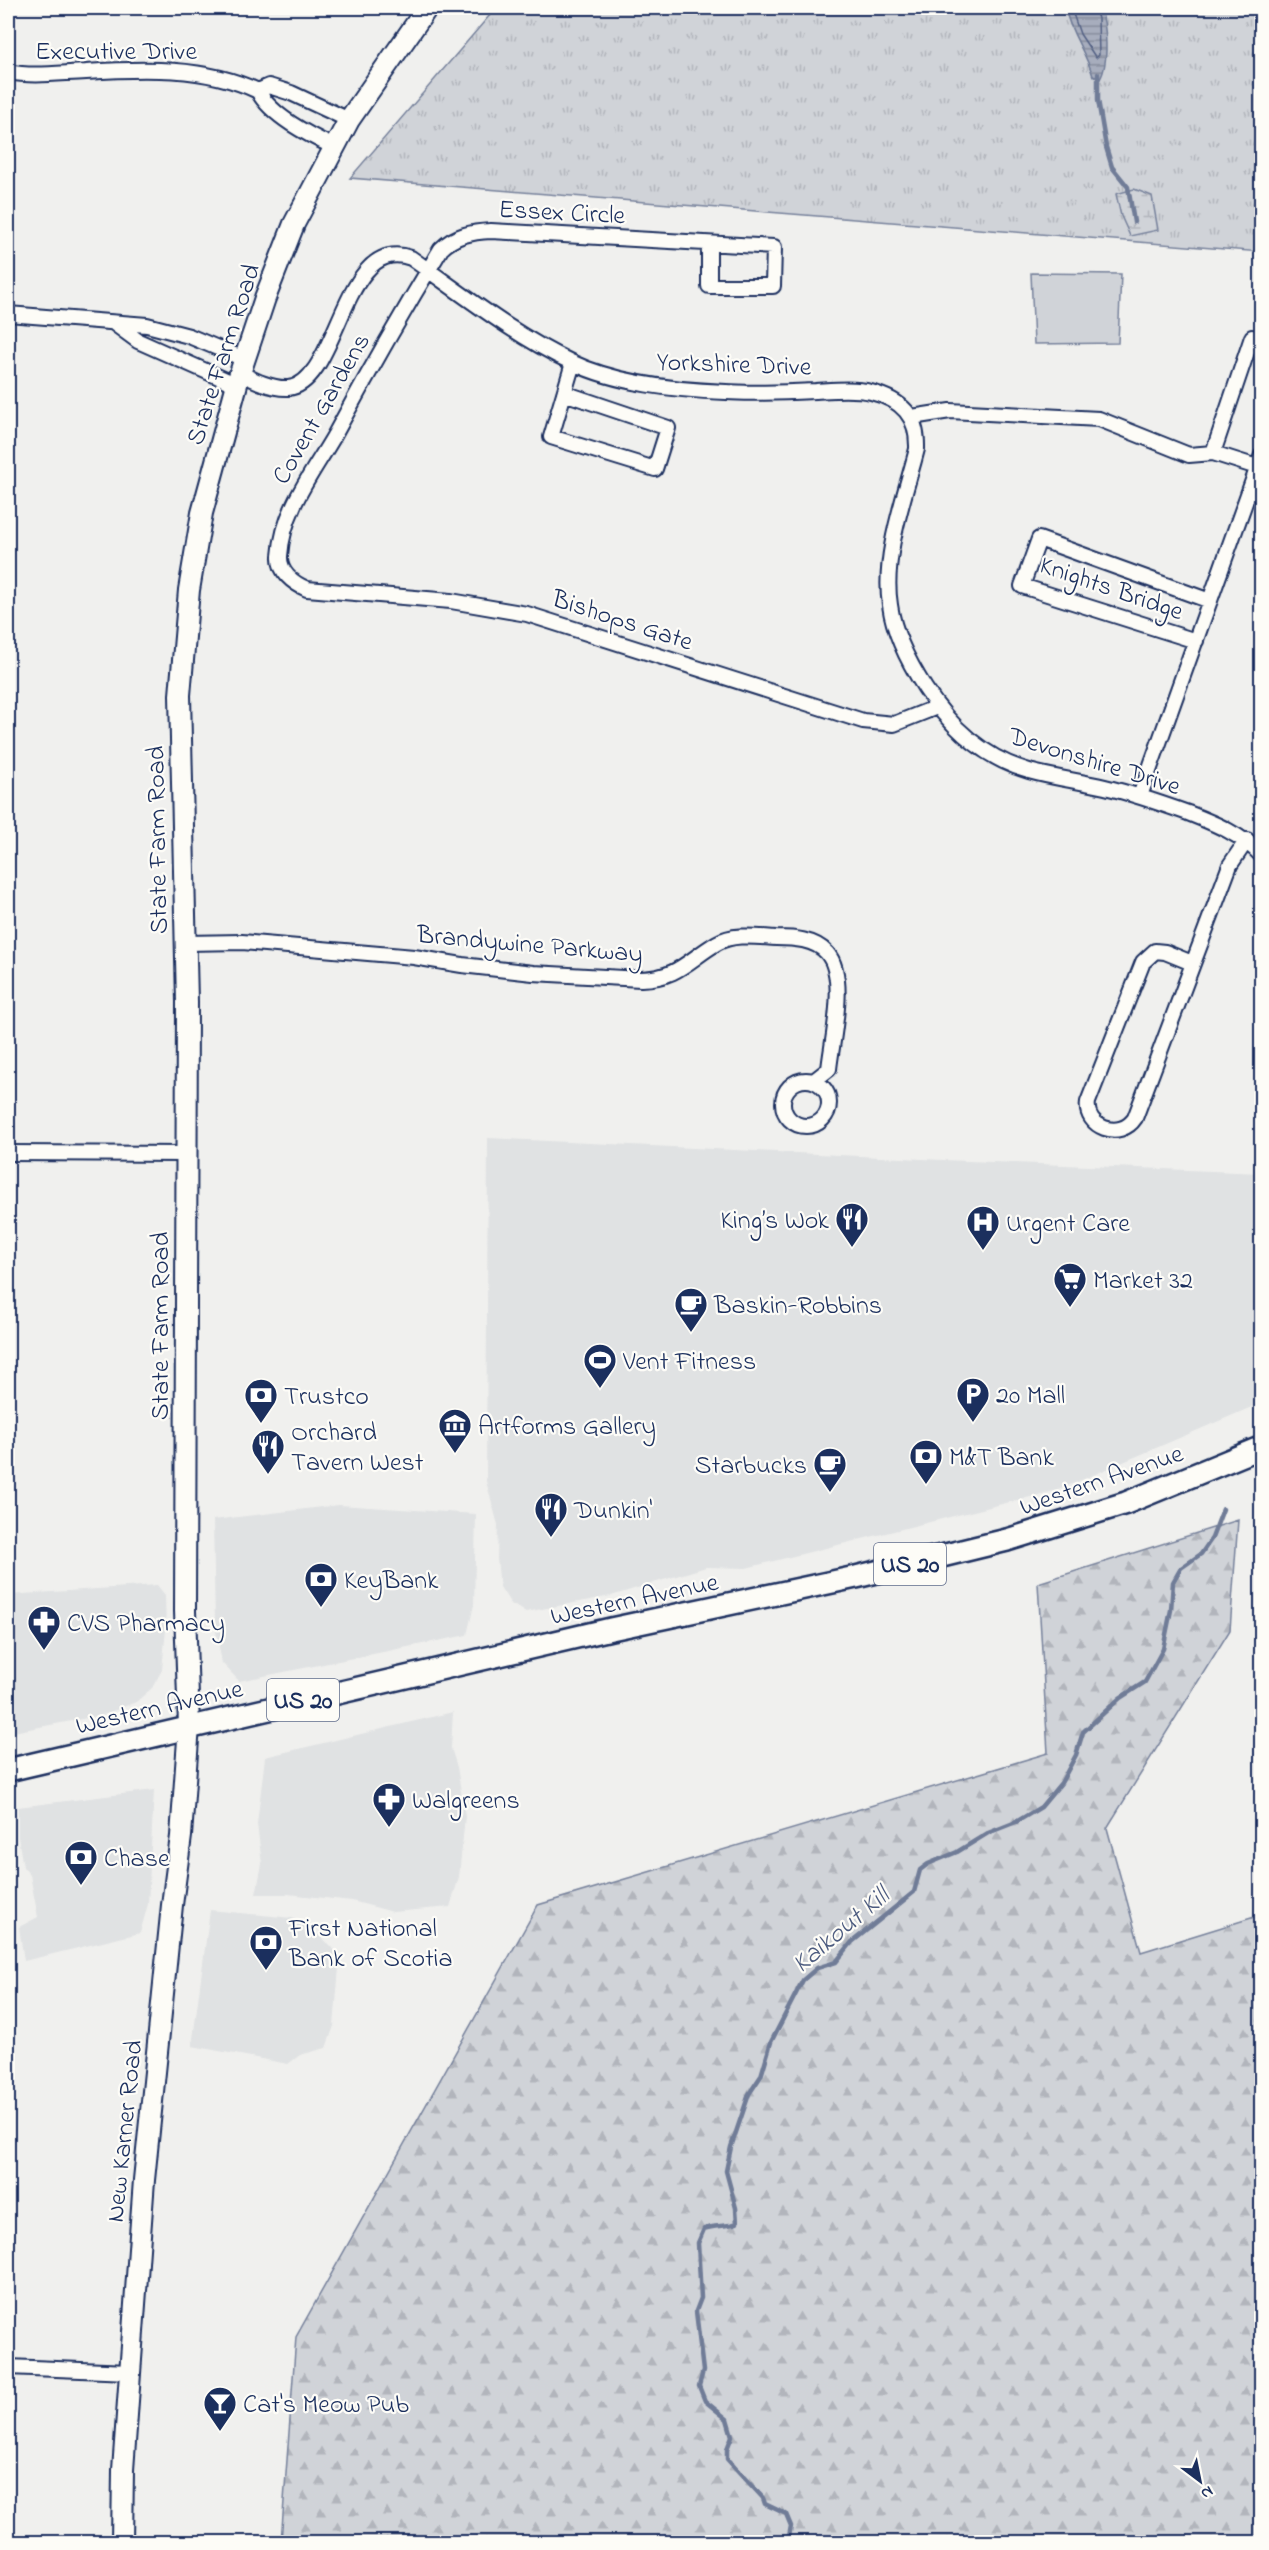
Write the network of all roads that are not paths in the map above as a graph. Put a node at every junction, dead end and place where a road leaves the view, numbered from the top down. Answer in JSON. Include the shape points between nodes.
{"nodes":[{"id":1,"x":427,"y":8,"type":"edge"},
{"id":2,"x":8,"y":72,"type":"edge"},
{"id":3,"x":258,"y":91,"type":"junction"},
{"id":4,"x":349,"y":120,"type":"junction"},
{"id":5,"x":334,"y":147,"type":"junction"},
{"id":6,"x":709,"y":244,"type":"junction"},
{"id":7,"x":428,"y":270,"type":"junction"},
{"id":8,"x":8,"y":314,"type":"edge"},
{"id":9,"x":116,"y":324,"type":"junction"},
{"id":10,"x":1262,"y":341,"type":"edge"},
{"id":11,"x":573,"y":363,"type":"junction"},
{"id":12,"x":240,"y":372,"type":"junction"},
{"id":13,"x":564,"y":393,"type":"junction"},
{"id":14,"x":912,"y":417,"type":"junction"},
{"id":15,"x":1213,"y":453,"type":"junction"},
{"id":16,"x":1259,"y":461,"type":"edge"},
{"id":17,"x":289,"y":578,"type":"joint"},
{"id":18,"x":1210,"y":601,"type":"junction"},
{"id":19,"x":1196,"y":641,"type":"junction"},
{"id":20,"x":937,"y":707,"type":"junction"},
{"id":21,"x":1140,"y":796,"type":"junction"},
{"id":22,"x":1247,"y":840,"type":"junction"},
{"id":23,"x":1262,"y":856,"type":"edge"},
{"id":24,"x":185,"y":943,"type":"junction"},
{"id":25,"x":1192,"y":963,"type":"junction"},
{"id":26,"x":815,"y":1080,"type":"dead end"},
{"id":27,"x":8,"y":1153,"type":"edge"},
{"id":28,"x":187,"y":1154,"type":"junction"},
{"id":29,"x":1262,"y":1447,"type":"edge"},
{"id":30,"x":189,"y":1726,"type":"junction"},
{"id":31,"x":8,"y":1770,"type":"edge"},
{"id":32,"x":8,"y":2367,"type":"edge"},
{"id":33,"x":129,"y":2372,"type":"junction"},
{"id":34,"x":122,"y":2542,"type":"edge"}],
"edges":[{"from":1,"to":4,"type":"main road","name":"State Farm Road"},
{"from":2,"to":3,"type":"street","name":"Executive Drive","via":[[178,72],[211,75]]},
{"from":3,"to":4,"type":"street","name":"Executive Drive","via":[[269,86],[291,93]]},
{"from":3,"to":5,"type":"street","name":"Executive Drive","via":[[264,102],[309,135]]},
{"from":4,"to":5,"type":"main road","name":"State Farm Road"},
{"from":5,"to":12,"type":"main road","name":"State Farm Road","via":[[294,224]]},
{"from":6,"to":6,"type":"street","name":"Essex Circle","via":[[774,247],[773,286],[709,286]]},
{"from":6,"to":7,"type":"street","name":"Essex Circle","via":[[474,232],[449,241]]},
{"from":7,"to":11,"type":"street","name":"Yorkshire Drive"},
{"from":7,"to":12,"type":"street","name":"Yorkshire Drive","via":[[402,255],[380,259],[370,267],[344,306],[317,369],[300,384],[289,388],[277,386]]},
{"from":7,"to":17,"type":"street","name":"Covent Gardens","via":[[292,506],[280,558]]},
{"from":8,"to":9,"type":"street"},
{"from":9,"to":12,"type":"street","via":[[138,341]]},
{"from":9,"to":12,"type":"street","via":[[147,325],[189,336]]},
{"from":10,"to":15,"type":"street","via":[[1252,337]]},
{"from":11,"to":13,"type":"street"},
{"from":11,"to":14,"type":"street","name":"Yorkshire Drive","via":[[638,383],[684,390],[869,392],[889,398]]},
{"from":12,"to":24,"type":"main road","name":"State Farm Road","via":[[202,513],[181,667]]},
{"from":13,"to":13,"type":"street","via":[[551,437],[655,469],[668,428]]},
{"from":14,"to":15,"type":"street","via":[[950,411],[1099,419],[1189,455]]},
{"from":14,"to":20,"type":"street","name":"Devonshire Drive","via":[[916,449],[891,550],[888,589],[903,650]]},
{"from":15,"to":16,"type":"street","name":"Knights Bridge"},
{"from":16,"to":18,"type":"street","name":"Knights Bridge"},
{"from":17,"to":20,"type":"street","name":"Bishops Gate","via":[[307,590],[451,602],[527,614],[862,721],[894,724]]},
{"from":18,"to":19,"type":"street","name":"Knights Bridge"},
{"from":18,"to":19,"type":"street","name":"Knights Bridge","via":[[1039,539],[1022,586]]},
{"from":19,"to":21,"type":"street","name":"Knights Bridge"},
{"from":20,"to":21,"type":"street","name":"Devonshire Drive","via":[[957,729],[998,759],[1030,771]]},
{"from":21,"to":22,"type":"street","name":"Devonshire Drive","via":[[1209,821]]},
{"from":22,"to":23,"type":"street","name":"Devonshire Drive"},
{"from":22,"to":25,"type":"street","via":[[1230,865]]},
{"from":24,"to":26,"type":"street","name":"Brandywine Parkway","via":[[242,942],[414,957],[533,973],[641,980],[677,972],[728,939],[807,941],[827,952],[833,962],[838,994],[829,1069]]},
{"from":24,"to":28,"type":"main road","name":"State Farm Road"},
{"from":25,"to":25,"type":"street","via":[[1155,951],[1143,962],[1088,1102],[1087,1110],[1099,1125],[1114,1131],[1130,1126],[1135,1118]]},
{"from":27,"to":28,"type":"street"},
{"from":28,"to":30,"type":"main road","name":"State Farm Road","via":[[185,1611]]},
{"from":29,"to":30,"type":"main road","name":"Western Avenue","number":"US 20","via":[[1126,1503],[1006,1540]]},
{"from":30,"to":31,"type":"main road","name":"Western Avenue","number":"US 20"},
{"from":30,"to":33,"type":"main road","name":"New Karner Road"},
{"from":32,"to":33,"type":"street"},
{"from":33,"to":34,"type":"main road","name":"New Karner Road"}]}
